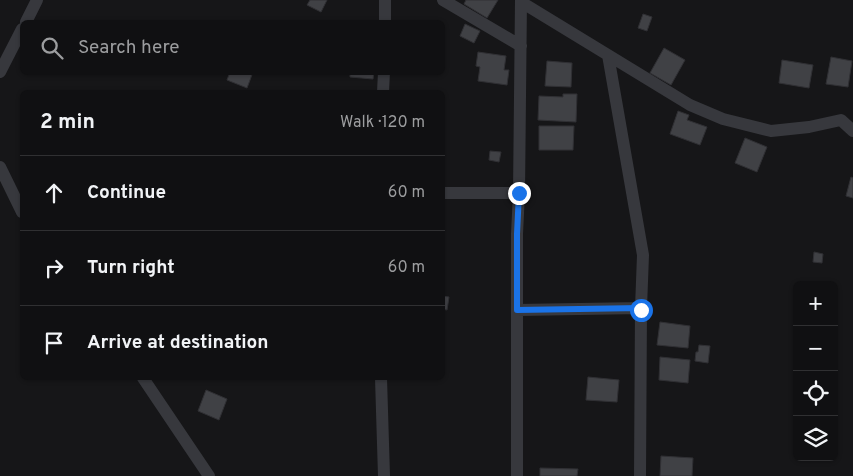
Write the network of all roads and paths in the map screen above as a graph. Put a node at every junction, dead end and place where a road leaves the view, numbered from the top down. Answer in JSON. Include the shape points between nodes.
{"nodes":[{"id":1,"x":37,"y":0,"type":"edge"},
{"id":2,"x":385,"y":0,"type":"edge"},
{"id":3,"x":443,"y":0,"type":"edge"},
{"id":4,"x":521,"y":1,"type":"edge"},
{"id":5,"x":27,"y":20,"type":"edge"},
{"id":6,"x":385,"y":20,"type":"edge"},
{"id":7,"x":20,"y":33,"type":"edge"},
{"id":8,"x":521,"y":46,"type":"junction"},
{"id":9,"x":608,"y":55,"type":"junction"},
{"id":10,"x":0,"y":72,"type":"edge"},
{"id":11,"x":384,"y":75,"type":"edge"},
{"id":12,"x":383,"y":90,"type":"edge"},
{"id":13,"x":853,"y":131,"type":"edge"},
{"id":14,"x":0,"y":167,"type":"edge"},
{"id":15,"x":5,"y":188,"type":"edge"},
{"id":16,"x":445,"y":193,"type":"edge"},
{"id":17,"x":519,"y":193,"type":"junction"},
{"id":18,"x":20,"y":209,"type":"edge"},
{"id":19,"x":641,"y":308,"type":"junction"},
{"id":20,"x":517,"y":310,"type":"junction"},
{"id":21,"x":144,"y":380,"type":"edge"},
{"id":22,"x":380,"y":380,"type":"edge"},
{"id":23,"x":209,"y":476,"type":"edge"},
{"id":24,"x":384,"y":476,"type":"edge"},
{"id":25,"x":517,"y":476,"type":"edge"},
{"id":26,"x":640,"y":476,"type":"edge"}],
"edges":[{"from":1,"to":5,"type":"street"},
{"from":2,"to":6,"type":"street"},
{"from":3,"to":8,"type":"street"},
{"from":4,"to":8,"type":"street"},
{"from":4,"to":9,"type":"street"},
{"from":7,"to":10,"type":"street"},
{"from":8,"to":17,"type":"street"},
{"from":9,"to":13,"type":"street","via":[[690,105],[723,119],[771,131],[841,120]]},
{"from":9,"to":19,"type":"street","via":[[642,255]]},
{"from":11,"to":12,"type":"street"},
{"from":14,"to":15,"type":"street"},
{"from":15,"to":18,"type":"street"},
{"from":16,"to":17,"type":"street"},
{"from":17,"to":20,"type":"street"},
{"from":19,"to":20,"type":"street"},
{"from":19,"to":26,"type":"street"},
{"from":20,"to":25,"type":"street"},
{"from":21,"to":23,"type":"street"},
{"from":22,"to":24,"type":"street"}]}
